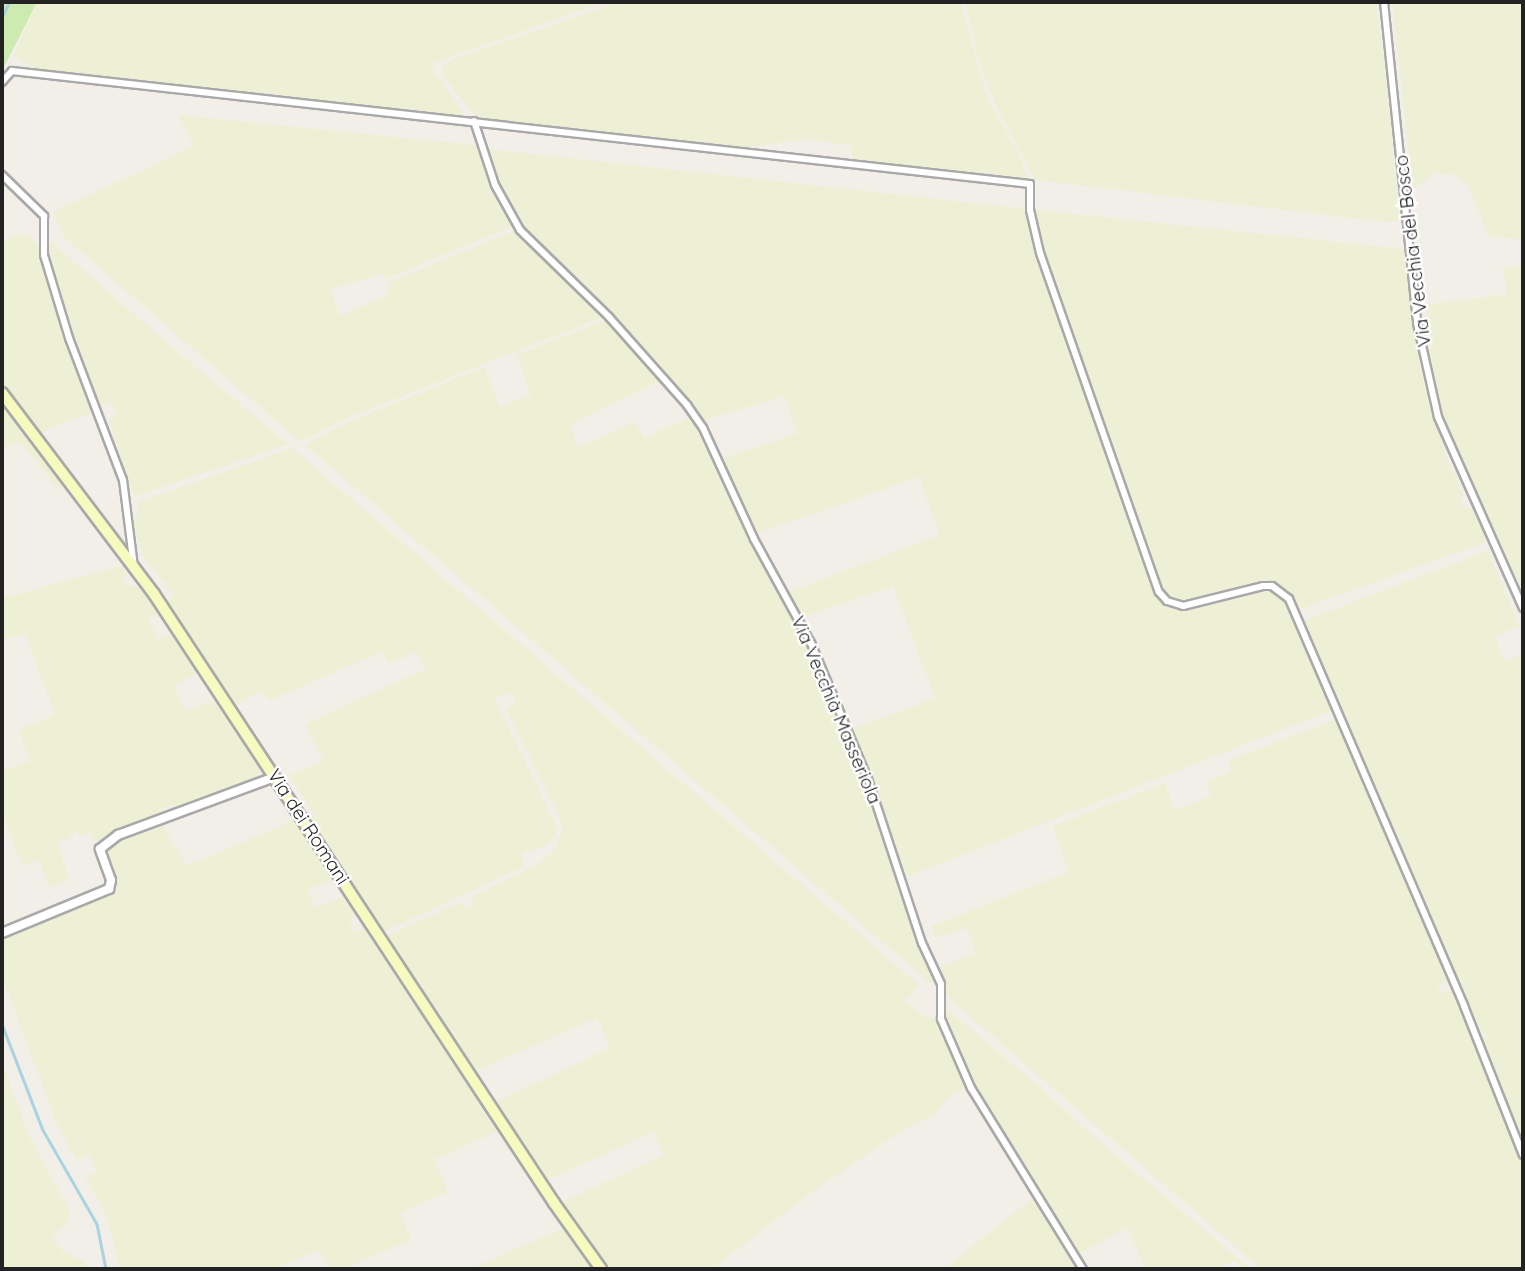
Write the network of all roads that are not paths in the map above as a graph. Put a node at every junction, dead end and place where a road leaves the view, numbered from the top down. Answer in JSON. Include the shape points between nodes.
{"nodes":[{"id":1,"x":1384,"y":2,"type":"edge"},
{"id":2,"x":2,"y":82,"type":"edge"},
{"id":3,"x":474,"y":121,"type":"junction"},
{"id":4,"x":2,"y":175,"type":"edge"},
{"id":5,"x":2,"y":393,"type":"edge"},
{"id":6,"x":134,"y":567,"type":"junction"},
{"id":7,"x":1523,"y":608,"type":"edge"},
{"id":8,"x":275,"y":777,"type":"junction"},
{"id":9,"x":2,"y":933,"type":"edge"},
{"id":10,"x":1523,"y":1154,"type":"edge"},
{"id":11,"x":601,"y":1269,"type":"edge"},
{"id":12,"x":1083,"y":1269,"type":"edge"}],
"edges":[{"from":1,"to":7,"type":"street","name":"Via Vecchia del Bosco","via":[[1410,262],[1438,417]]},
{"from":2,"to":3,"type":"street","via":[[12,71]]},
{"from":3,"to":10,"type":"street","via":[[1030,184],[1030,210],[1040,253],[1159,592],[1183,606],[1263,586],[1272,586],[1289,599]]},
{"from":3,"to":12,"type":"street","name":"Via Vecchià Masseriola","via":[[495,185],[520,230],[609,317],[703,428],[754,540],[811,643],[868,779],[919,934],[941,984],[941,1019],[971,1088]]},
{"from":4,"to":6,"type":"street","via":[[44,216],[48,267],[77,361],[123,480]]},
{"from":5,"to":6,"type":"main road","name":"Via dei Romani"},
{"from":6,"to":8,"type":"main road","name":"Via dei Romani"},
{"from":8,"to":9,"type":"street","via":[[118,835],[100,849],[111,880],[109,889]]},
{"from":8,"to":11,"type":"main road","name":"Via dei Romani"}]}
